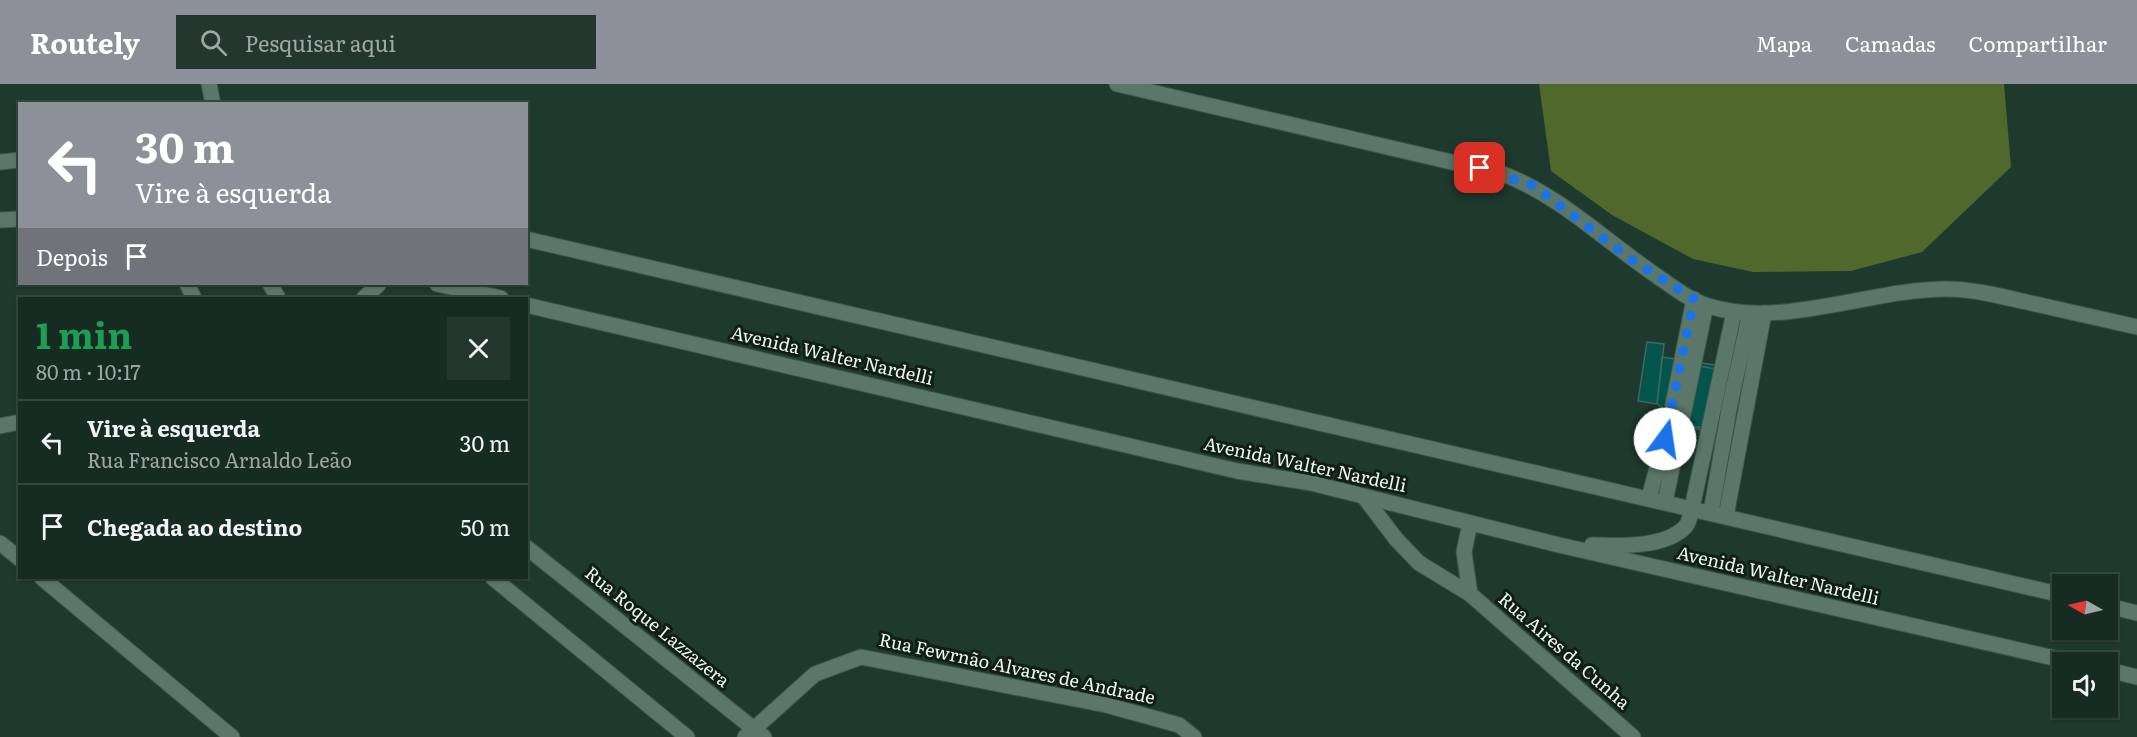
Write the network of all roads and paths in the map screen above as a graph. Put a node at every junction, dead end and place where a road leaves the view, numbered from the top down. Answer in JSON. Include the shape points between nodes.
{"nodes":[{"id":1,"x":209,"y":84,"type":"edge"},
{"id":2,"x":1117,"y":84,"type":"edge"},
{"id":3,"x":213,"y":102,"type":"edge"},
{"id":4,"x":18,"y":160,"type":"edge"},
{"id":5,"x":0,"y":162,"type":"edge"},
{"id":6,"x":18,"y":219,"type":"edge"},
{"id":7,"x":0,"y":220,"type":"edge"},
{"id":8,"x":528,"y":239,"type":"edge"},
{"id":9,"x":378,"y":285,"type":"edge"},
{"id":10,"x":442,"y":285,"type":"edge"},
{"id":11,"x":365,"y":297,"type":"edge"},
{"id":12,"x":496,"y":297,"type":"edge"},
{"id":13,"x":1700,"y":302,"type":"junction"},
{"id":14,"x":528,"y":304,"type":"edge"},
{"id":15,"x":1734,"y":312,"type":"junction"},
{"id":16,"x":1757,"y":313,"type":"junction"},
{"id":17,"x":2137,"y":327,"type":"edge"},
{"id":18,"x":18,"y":422,"type":"edge"},
{"id":19,"x":0,"y":426,"type":"edge"},
{"id":20,"x":1364,"y":497,"type":"junction"},
{"id":21,"x":1649,"y":498,"type":"junction"},
{"id":22,"x":1665,"y":502,"type":"junction"},
{"id":23,"x":1692,"y":508,"type":"junction"},
{"id":24,"x":1719,"y":514,"type":"junction"},
{"id":25,"x":1470,"y":523,"type":"junction"},
{"id":26,"x":0,"y":543,"type":"edge"},
{"id":27,"x":1559,"y":545,"type":"junction"},
{"id":28,"x":528,"y":549,"type":"edge"},
{"id":29,"x":18,"y":557,"type":"edge"},
{"id":30,"x":43,"y":579,"type":"edge"},
{"id":31,"x":494,"y":579,"type":"edge"},
{"id":32,"x":2052,"y":593,"type":"edge"},
{"id":33,"x":1470,"y":594,"type":"junction"},
{"id":34,"x":2118,"y":608,"type":"edge"},
{"id":35,"x":2137,"y":613,"type":"edge"},
{"id":36,"x":2052,"y":658,"type":"edge"},
{"id":37,"x":2118,"y":672,"type":"edge"},
{"id":38,"x":2137,"y":677,"type":"edge"},
{"id":39,"x":754,"y":734,"type":"edge"},
{"id":40,"x":232,"y":737,"type":"edge"},
{"id":41,"x":687,"y":737,"type":"edge"},
{"id":42,"x":1194,"y":737,"type":"edge"},
{"id":43,"x":1633,"y":737,"type":"edge"}],
"edges":[{"from":1,"to":3,"type":"street"},
{"from":2,"to":13,"type":"street","via":[[1503,174],[1534,186],[1632,260]]},
{"from":4,"to":5,"type":"street"},
{"from":6,"to":7,"type":"street"},
{"from":8,"to":21,"type":"street"},
{"from":9,"to":11,"type":"street"},
{"from":10,"to":12,"type":"street"},
{"from":13,"to":15,"type":"street"},
{"from":13,"to":21,"type":"street"},
{"from":13,"to":22,"type":"street"},
{"from":14,"to":20,"type":"street","name":"Avenida Walter Nardelli","via":[[1237,471],[1311,483]]},
{"from":15,"to":16,"type":"street"},
{"from":15,"to":23,"type":"street"},
{"from":16,"to":17,"type":"street","via":[[1913,290],[1946,289],[1993,294]]},
{"from":16,"to":24,"type":"street"},
{"from":18,"to":19,"type":"street"},
{"from":20,"to":25,"type":"street","name":"Avenida Walter Nardelli"},
{"from":20,"to":33,"type":"street","name":"Rua Aires da Cunha","via":[[1419,562]]},
{"from":21,"to":22,"type":"street"},
{"from":22,"to":23,"type":"street"},
{"from":23,"to":24,"type":"street"},
{"from":23,"to":27,"type":"street","via":[[1686,526],[1653,543]]},
{"from":24,"to":32,"type":"street"},
{"from":25,"to":27,"type":"street","name":"Avenida Walter Nardelli"},
{"from":25,"to":33,"type":"street","name":"Rua Aires da Cunha","via":[[1464,552]]},
{"from":26,"to":29,"type":"street"},
{"from":27,"to":36,"type":"street","name":"Avenida Walter Nardelli"},
{"from":28,"to":39,"type":"street","name":"Rua Roque Lazzazera"},
{"from":30,"to":40,"type":"street"},
{"from":31,"to":41,"type":"street"},
{"from":33,"to":43,"type":"street","name":"Rua Aires da Cunha"},
{"from":34,"to":35,"type":"street"},
{"from":37,"to":38,"type":"street"},
{"from":39,"to":42,"type":"street","name":"Rua Fewrnão Alvares de Andrade","via":[[815,674],[861,657],[1106,705],[1179,725]]}]}
